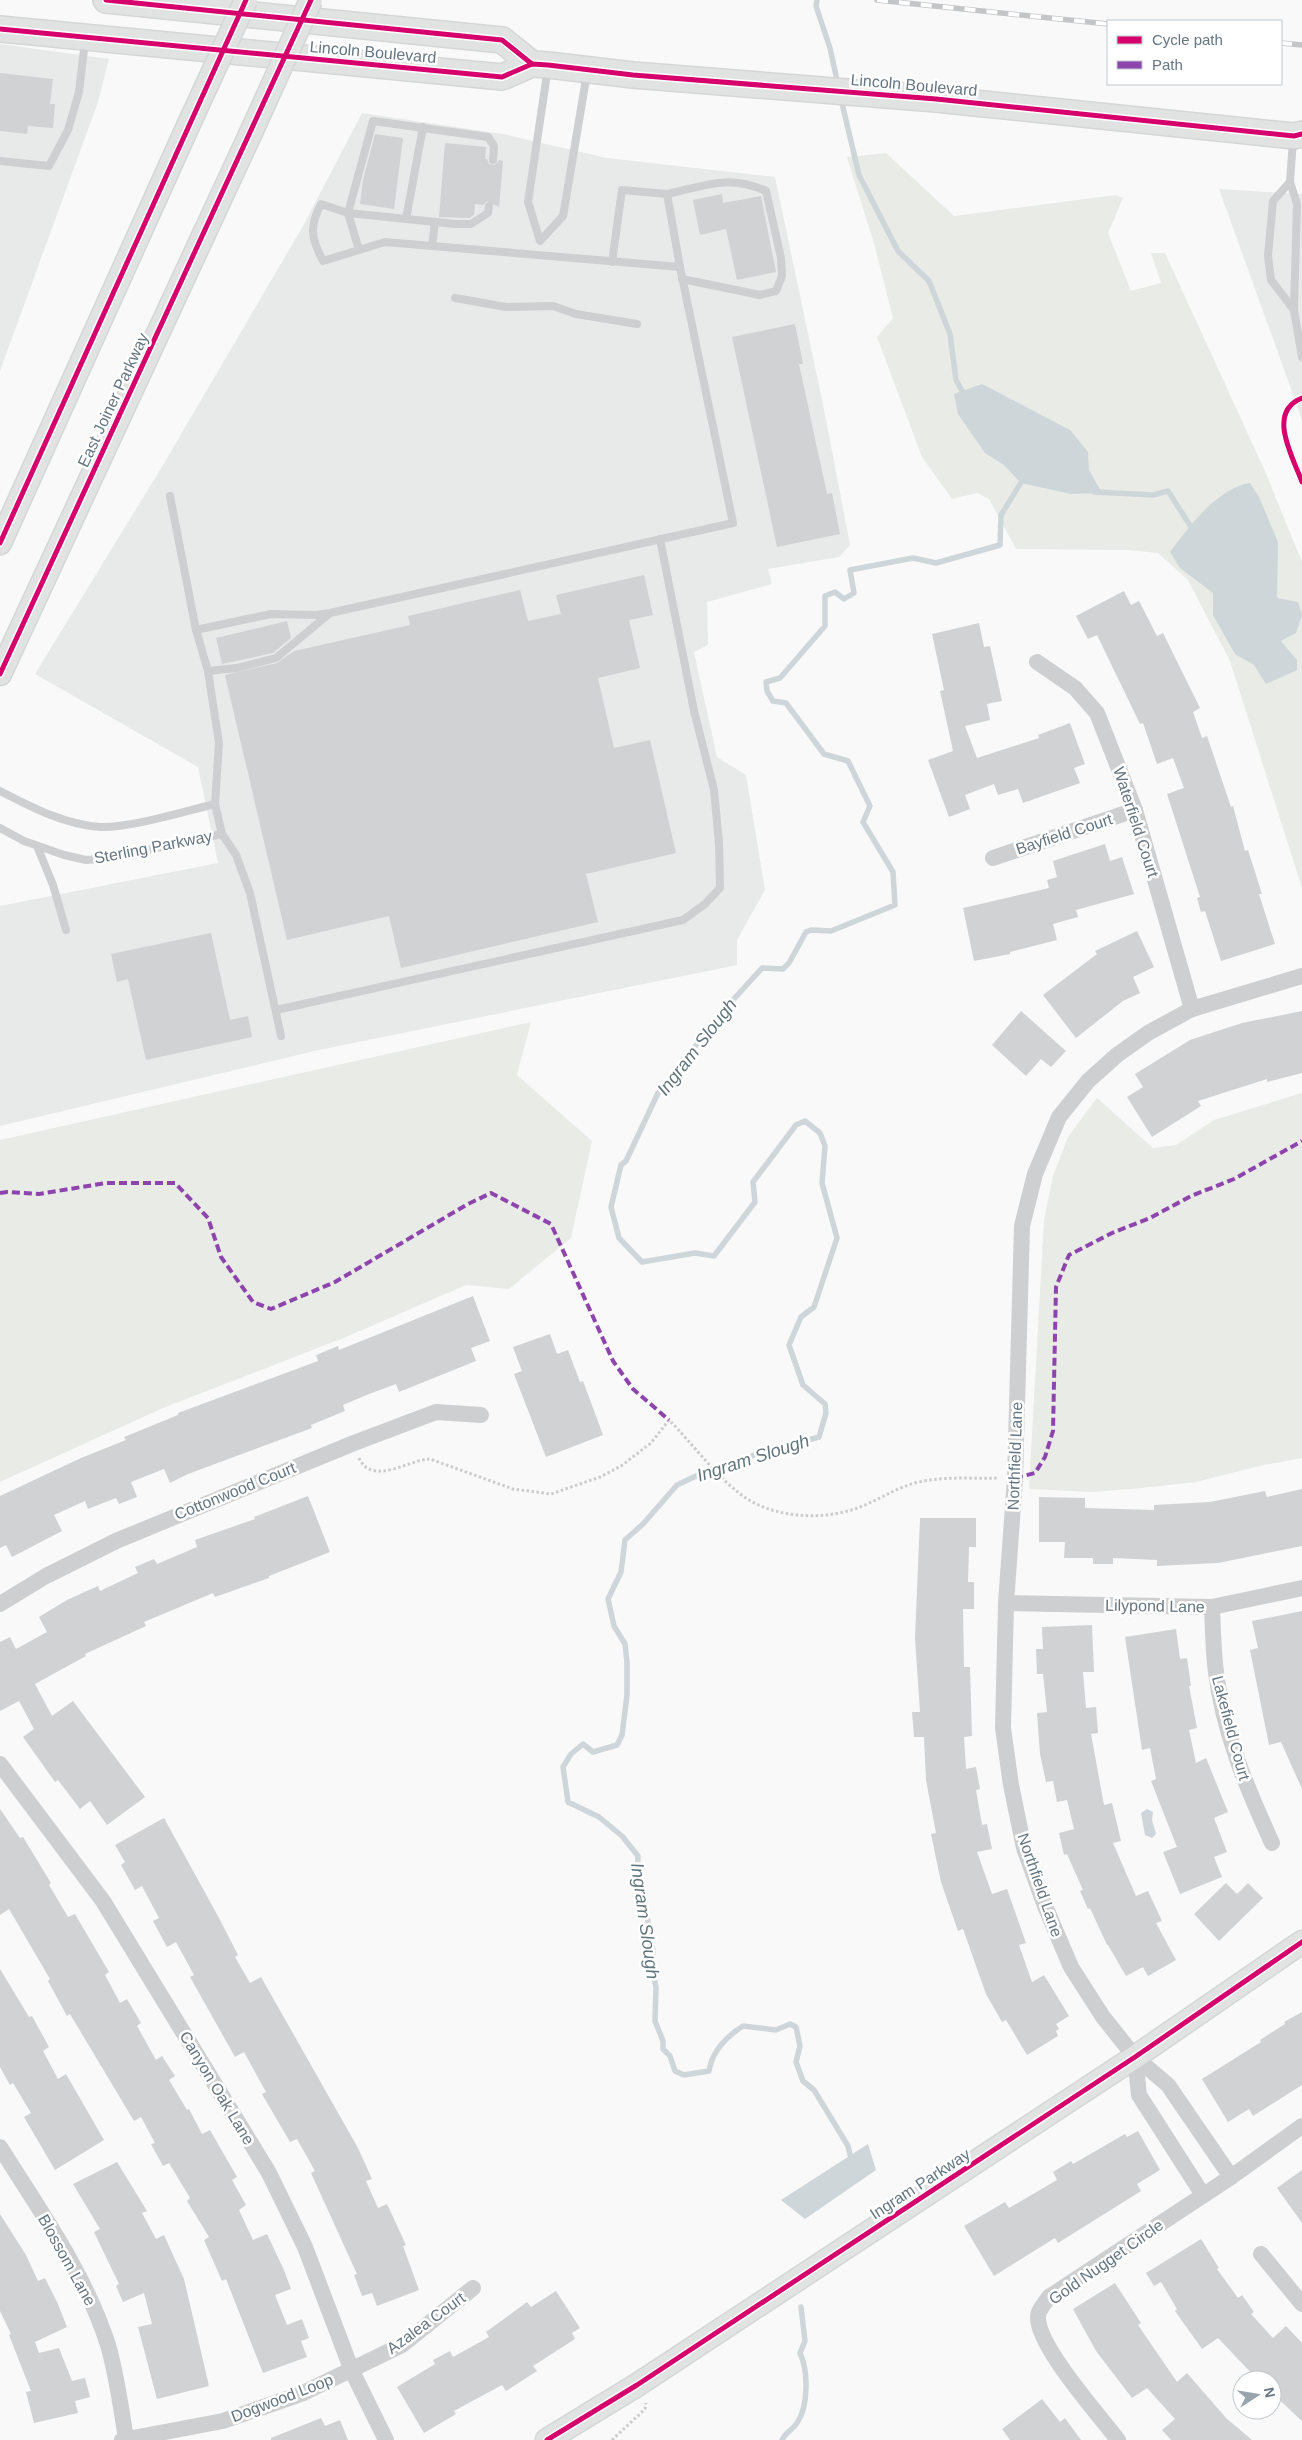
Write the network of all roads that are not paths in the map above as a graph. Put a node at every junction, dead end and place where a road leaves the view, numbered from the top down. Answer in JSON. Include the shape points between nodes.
{"nodes":[{"id":1,"x":106,"y":0,"type":"edge"},
{"id":2,"x":246,"y":0,"type":"edge"},
{"id":3,"x":310,"y":0,"type":"edge"},
{"id":4,"x":0,"y":29,"type":"edge"},
{"id":5,"x":86,"y":37,"type":"junction"},
{"id":6,"x":540,"y":65,"type":"junction"},
{"id":7,"x":588,"y":70,"type":"junction"},
{"id":8,"x":422,"y":127,"type":"junction"},
{"id":9,"x":1299,"y":137,"type":"edge"},
{"id":10,"x":493,"y":160,"type":"dead end"},
{"id":11,"x":0,"y":161,"type":"edge"},
{"id":12,"x":1290,"y":182,"type":"junction"},
{"id":13,"x":667,"y":194,"type":"junction"},
{"id":14,"x":489,"y":206,"type":"dead end"},
{"id":15,"x":348,"y":213,"type":"junction"},
{"id":16,"x":406,"y":219,"type":"junction"},
{"id":17,"x":435,"y":222,"type":"junction"},
{"id":18,"x":432,"y":246,"type":"junction"},
{"id":19,"x":359,"y":250,"type":"junction"},
{"id":20,"x":612,"y":262,"type":"junction"},
{"id":21,"x":680,"y":267,"type":"junction"},
{"id":22,"x":682,"y":279,"type":"junction"},
{"id":23,"x":455,"y":298,"type":"dead end"},
{"id":24,"x":1298,"y":310,"type":"edge"},
{"id":25,"x":637,"y":324,"type":"dead end"},
{"id":26,"x":1302,"y":357,"type":"edge"},
{"id":27,"x":170,"y":496,"type":"dead end"},
{"id":28,"x":3,"y":533,"type":"edge"},
{"id":29,"x":660,"y":540,"type":"junction"},
{"id":30,"x":330,"y":612,"type":"junction"},
{"id":31,"x":196,"y":630,"type":"junction"},
{"id":32,"x":1037,"y":662,"type":"dead end"},
{"id":33,"x":208,"y":670,"type":"junction"},
{"id":34,"x":0,"y":674,"type":"edge"},
{"id":35,"x":0,"y":791,"type":"edge"},
{"id":36,"x":215,"y":804,"type":"junction"},
{"id":37,"x":1135,"y":810,"type":"junction"},
{"id":38,"x":0,"y":828,"type":"edge"},
{"id":39,"x":222,"y":834,"type":"junction"},
{"id":40,"x":37,"y":846,"type":"junction"},
{"id":41,"x":993,"y":858,"type":"dead end"},
{"id":42,"x":66,"y":930,"type":"dead end"},
{"id":43,"x":1302,"y":976,"type":"edge"},
{"id":44,"x":1192,"y":1009,"type":"junction"},
{"id":45,"x":276,"y":1010,"type":"junction"},
{"id":46,"x":281,"y":1036,"type":"dead end"},
{"id":47,"x":481,"y":1415,"type":"dead end"},
{"id":48,"x":1302,"y":1588,"type":"edge"},
{"id":49,"x":1006,"y":1603,"type":"junction"},
{"id":50,"x":0,"y":1604,"type":"edge"},
{"id":51,"x":1212,"y":1606,"type":"junction"},
{"id":52,"x":0,"y":1764,"type":"edge"},
{"id":53,"x":1272,"y":1843,"type":"dead end"},
{"id":54,"x":1302,"y":1942,"type":"edge"},
{"id":55,"x":1135,"y":2057,"type":"junction"},
{"id":56,"x":1302,"y":2126,"type":"edge"},
{"id":57,"x":0,"y":2147,"type":"edge"},
{"id":58,"x":1231,"y":2177,"type":"junction"},
{"id":59,"x":1203,"y":2195,"type":"junction"},
{"id":60,"x":1260,"y":2254,"type":"dead end"},
{"id":61,"x":473,"y":2288,"type":"dead end"},
{"id":62,"x":1302,"y":2304,"type":"edge"},
{"id":63,"x":352,"y":2371,"type":"junction"},
{"id":64,"x":126,"y":2439,"type":"edge"},
{"id":65,"x":122,"y":2440,"type":"edge"},
{"id":66,"x":386,"y":2440,"type":"edge"},
{"id":67,"x":547,"y":2440,"type":"edge"},
{"id":68,"x":1118,"y":2440,"type":"edge"}],
"edges":[{"from":1,"to":6,"type":"main road","name":"Lincoln Boulevard","via":[[502,40]]},
{"from":2,"to":28,"type":"main road","bridge":true},
{"from":3,"to":34,"type":"main road","name":"East Joiner Parkway","bridge":true},
{"from":4,"to":5,"type":"main road","name":"Lincoln Boulevard"},
{"from":5,"to":6,"type":"main road","name":"Lincoln Boulevard","via":[[502,77]]},
{"from":5,"to":11,"type":"lane","via":[[79,92],[68,130],[49,166]]},
{"from":6,"to":7,"type":"main road","name":"Lincoln Boulevard"},
{"from":6,"to":7,"type":"lane","via":[[528,202],[540,241],[563,216]]},
{"from":7,"to":9,"type":"main road","name":"Lincoln Boulevard","via":[[936,99]]},
{"from":8,"to":10,"type":"lane","via":[[488,137],[494,146]]},
{"from":8,"to":15,"type":"lane","via":[[373,121]]},
{"from":8,"to":16,"type":"lane"},
{"from":9,"to":12,"type":"lane"},
{"from":12,"to":24,"type":"lane","via":[[1297,204]]},
{"from":12,"to":24,"type":"lane","via":[[1274,201],[1268,256],[1271,280]]},
{"from":13,"to":20,"type":"lane","via":[[622,190]]},
{"from":13,"to":21,"type":"lane"},
{"from":13,"to":22,"type":"lane","via":[[708,182],[748,183],[766,191],[781,258],[782,276],[776,291],[760,295]]},
{"from":14,"to":17,"type":"lane","via":[[488,213],[471,224]]},
{"from":15,"to":16,"type":"lane"},
{"from":15,"to":19,"type":"lane"},
{"from":15,"to":19,"type":"lane","via":[[321,204],[312,221],[315,246],[323,261]]},
{"from":16,"to":17,"type":"lane"},
{"from":17,"to":18,"type":"lane"},
{"from":18,"to":19,"type":"lane","via":[[386,242]]},
{"from":18,"to":20,"type":"lane"},
{"from":20,"to":21,"type":"lane"},
{"from":21,"to":22,"type":"lane"},
{"from":22,"to":29,"type":"lane","via":[[733,523]]},
{"from":23,"to":25,"type":"lane","via":[[506,307],[553,306],[576,314]]},
{"from":24,"to":26,"type":"lane"},
{"from":27,"to":31,"type":"lane"},
{"from":29,"to":30,"type":"lane"},
{"from":29,"to":45,"type":"lane","via":[[694,711],[714,790],[720,888],[683,920]]},
{"from":30,"to":31,"type":"lane","via":[[316,615],[271,614]]},
{"from":30,"to":33,"type":"lane","via":[[276,658],[237,668]]},
{"from":31,"to":33,"type":"lane"},
{"from":32,"to":37,"type":"street","name":"Waterfield Court","via":[[1075,688],[1097,713]]},
{"from":33,"to":36,"type":"lane","via":[[219,743]]},
{"from":35,"to":36,"type":"lane","name":"Sterling Parkway","via":[[61,819],[102,827]]},
{"from":36,"to":39,"type":"lane"},
{"from":37,"to":41,"type":"street","name":"Bayfield Court"},
{"from":37,"to":44,"type":"street","name":"Waterfield Court"},
{"from":38,"to":40,"type":"lane","name":"Sterling Parkway"},
{"from":39,"to":40,"type":"lane","name":"Sterling Parkway","via":[[86,860]]},
{"from":39,"to":45,"type":"lane","via":[[236,855],[250,893]]},
{"from":40,"to":42,"type":"lane","via":[[53,884]]},
{"from":43,"to":44,"type":"street","name":"Northfield Lane"},
{"from":44,"to":49,"type":"street","name":"Northfield Lane","via":[[1148,1033],[1088,1081],[1059,1117],[1035,1174],[1022,1226],[1015,1478]]},
{"from":45,"to":46,"type":"lane"},
{"from":47,"to":50,"type":"street","name":"Cottonwood Court","via":[[436,1412],[354,1443],[116,1541],[46,1576]]},
{"from":48,"to":51,"type":"street","name":"Lilypond Lane"},
{"from":49,"to":51,"type":"street","name":"Lilypond Lane"},
{"from":49,"to":55,"type":"street","name":"Northfield Lane","via":[[1003,1728],[1010,1785],[1024,1848],[1071,1967],[1103,2017]]},
{"from":51,"to":53,"type":"street","name":"Lakefield Court","via":[[1216,1672],[1227,1724],[1242,1776]]},
{"from":52,"to":63,"type":"street","name":"Canyon Oak Lane","via":[[103,1901],[269,2173],[306,2247]]},
{"from":54,"to":55,"type":"main road","name":"Ingram Parkway"},
{"from":55,"to":58,"type":"street","name":"Northfield Lane","via":[[1168,2084]]},
{"from":55,"to":59,"type":"street","via":[[1139,2095]]},
{"from":55,"to":67,"type":"main road","name":"Ingram Parkway","via":[[637,2385]]},
{"from":56,"to":58,"type":"street","name":"Gold Nugget Circle"},
{"from":57,"to":64,"type":"street","name":"Blossom Lane","via":[[76,2270],[93,2306],[119,2389]]},
{"from":58,"to":59,"type":"street","name":"Gold Nugget Circle"},
{"from":59,"to":68,"type":"street","name":"Gold Nugget Circle","via":[[1049,2297],[1037,2314],[1038,2329],[1064,2371]]},
{"from":60,"to":62,"type":"street"},
{"from":61,"to":63,"type":"street","name":"Azalea Court","via":[[402,2345]]},
{"from":63,"to":64,"type":"street","name":"Dogwood Loop","via":[[259,2410],[223,2421]]},
{"from":63,"to":66,"type":"street","name":"Canyon Oak Lane"},
{"from":64,"to":65,"type":"street","name":"Dogwood Loop"}]}
